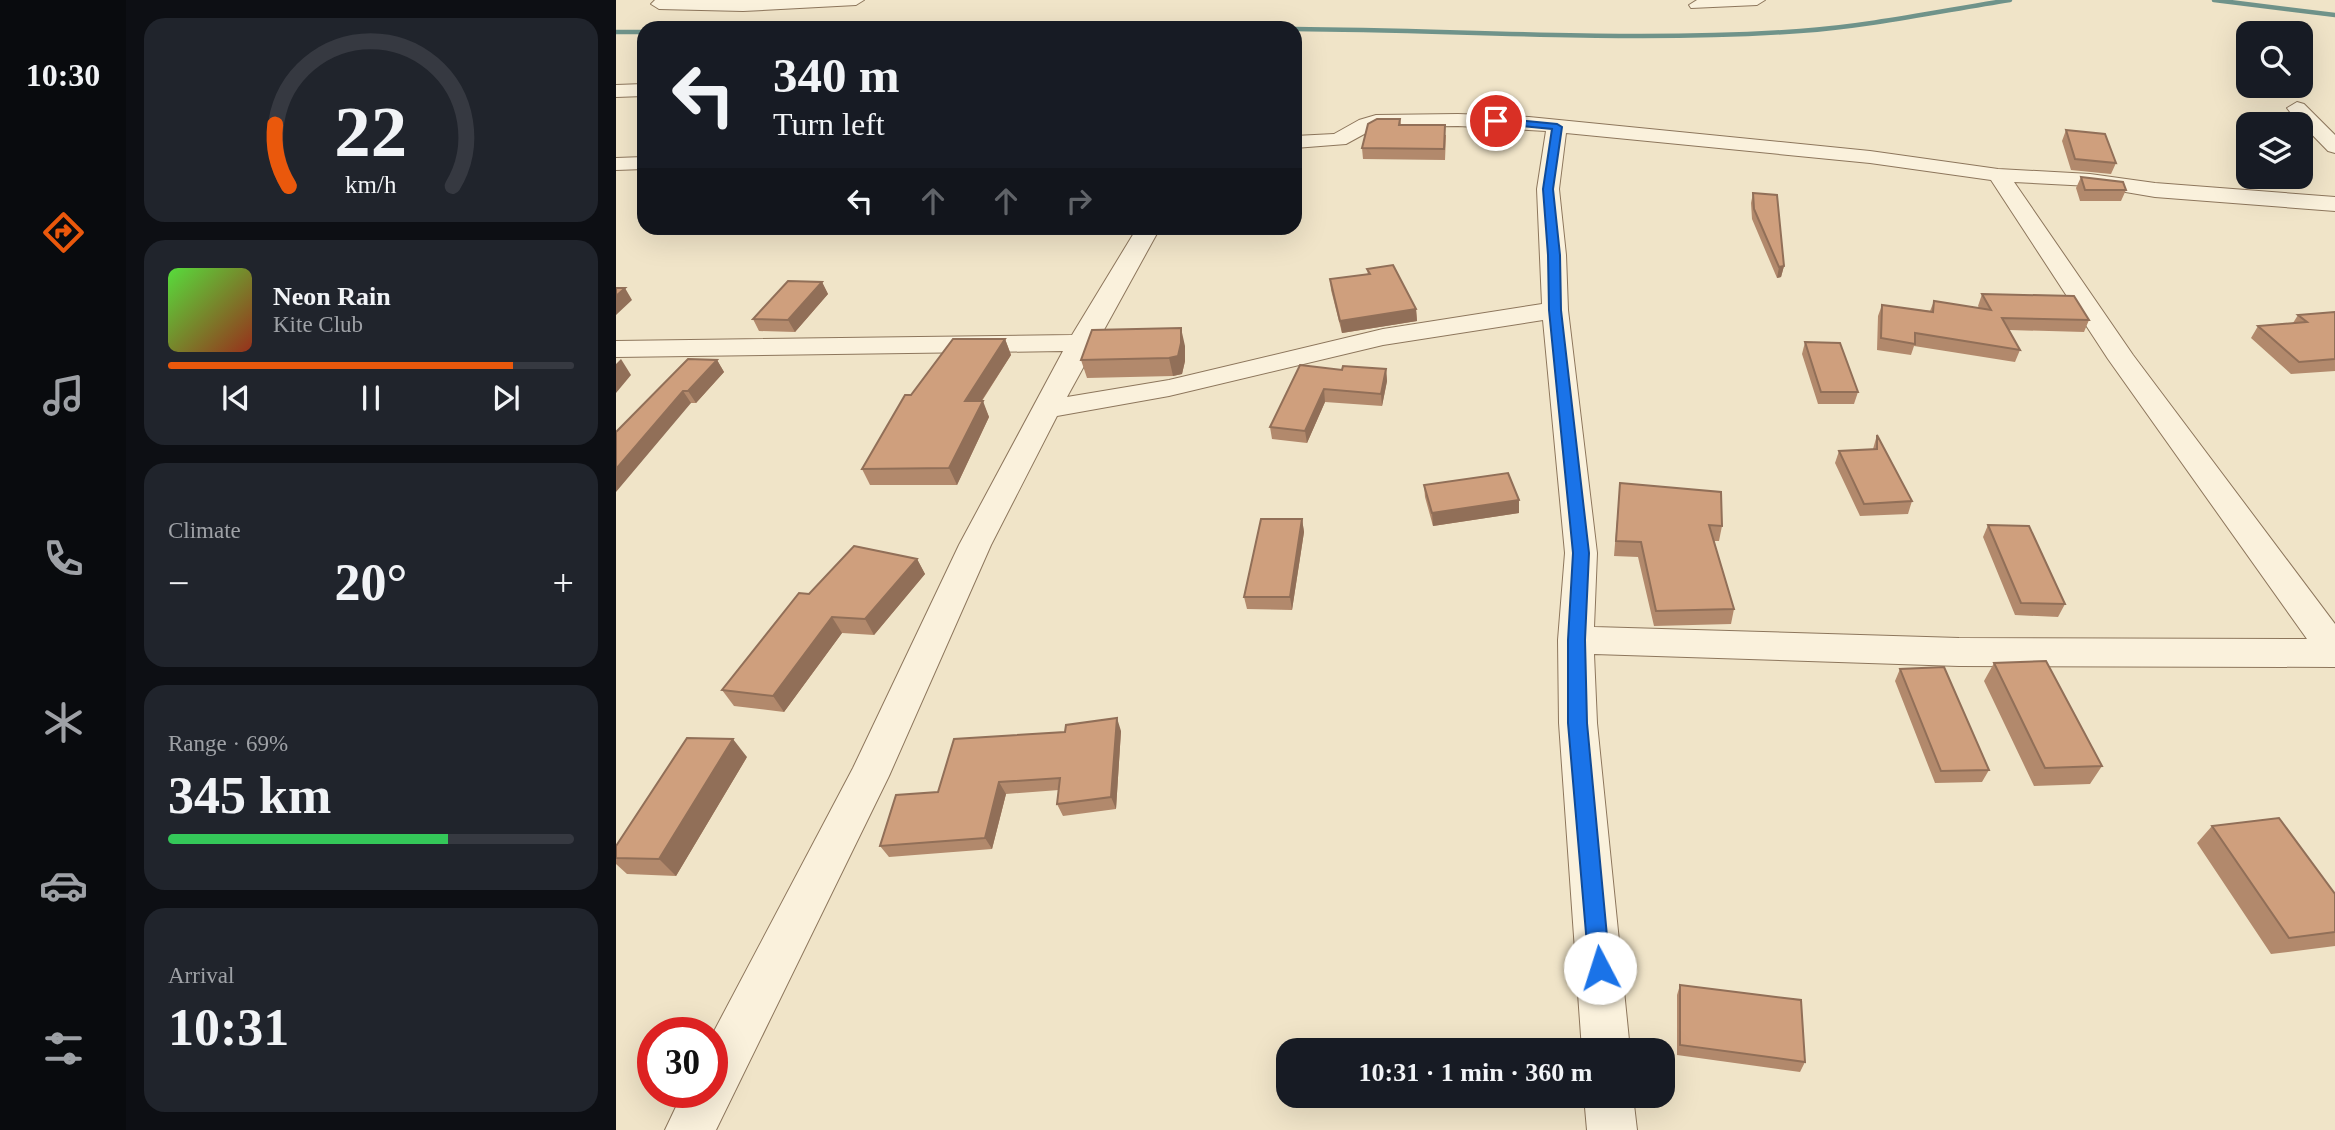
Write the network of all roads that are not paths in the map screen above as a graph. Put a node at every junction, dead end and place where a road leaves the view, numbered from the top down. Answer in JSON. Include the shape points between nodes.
{"nodes":[{"id":1,"x":856,"y":0,"type":"edge"},
{"id":2,"x":1757,"y":0,"type":"edge"},
{"id":3,"x":659,"y":4,"type":"dead end"},
{"id":4,"x":1697,"y":5,"type":"dead end"},
{"id":5,"x":637,"y":90,"type":"edge"},
{"id":6,"x":616,"y":91,"type":"edge"},
{"id":7,"x":2297,"y":108,"type":"dead end"},
{"id":8,"x":1557,"y":127,"type":"junction"},
{"id":9,"x":1302,"y":142,"type":"edge"},
{"id":10,"x":2335,"y":147,"type":"edge"},
{"id":11,"x":637,"y":163,"type":"edge"},
{"id":12,"x":616,"y":164,"type":"edge"},
{"id":13,"x":1998,"y":175,"type":"junction"},
{"id":14,"x":2335,"y":204,"type":"edge"},
{"id":15,"x":1144,"y":235,"type":"edge"},
{"id":16,"x":1555,"y":310,"type":"junction"},
{"id":17,"x":1080,"y":342,"type":"junction"},
{"id":18,"x":616,"y":349,"type":"edge"},
{"id":19,"x":1046,"y":409,"type":"junction"},
{"id":20,"x":1576,"y":640,"type":"junction"},
{"id":21,"x":2335,"y":652,"type":"edge"},
{"id":22,"x":1605,"y":1038,"type":"edge"},
{"id":23,"x":728,"y":1054,"type":"edge"},
{"id":24,"x":701,"y":1108,"type":"edge"},
{"id":25,"x":1610,"y":1108,"type":"edge"},
{"id":26,"x":690,"y":1130,"type":"edge"},
{"id":27,"x":1612,"y":1130,"type":"edge"}],
"edges":[{"from":1,"to":3,"type":"street","via":[[743,6]]},
{"from":2,"to":4,"type":"street"},
{"from":5,"to":6,"type":"street"},
{"from":7,"to":10,"type":"street"},
{"from":8,"to":9,"type":"street","via":[[1496,121],[1385,121],[1366,124],[1333,142]]},
{"from":8,"to":13,"type":"street","via":[[1870,157]]},
{"from":8,"to":16,"type":"street","via":[[1548,189]]},
{"from":11,"to":12,"type":"street"},
{"from":13,"to":14,"type":"street"},
{"from":13,"to":21,"type":"street","via":[[2122,359]]},
{"from":15,"to":17,"type":"street"},
{"from":16,"to":19,"type":"street","via":[[1383,337],[1169,388]]},
{"from":16,"to":20,"type":"street","via":[[1581,553]]},
{"from":17,"to":18,"type":"street"},
{"from":17,"to":19,"type":"street"},
{"from":19,"to":23,"type":"street","via":[[975,545],[869,776]]},
{"from":20,"to":21,"type":"street","via":[[1959,652]]},
{"from":20,"to":22,"type":"street","via":[[1577,723]]},
{"from":24,"to":26,"type":"street"},
{"from":25,"to":27,"type":"street"}]}
